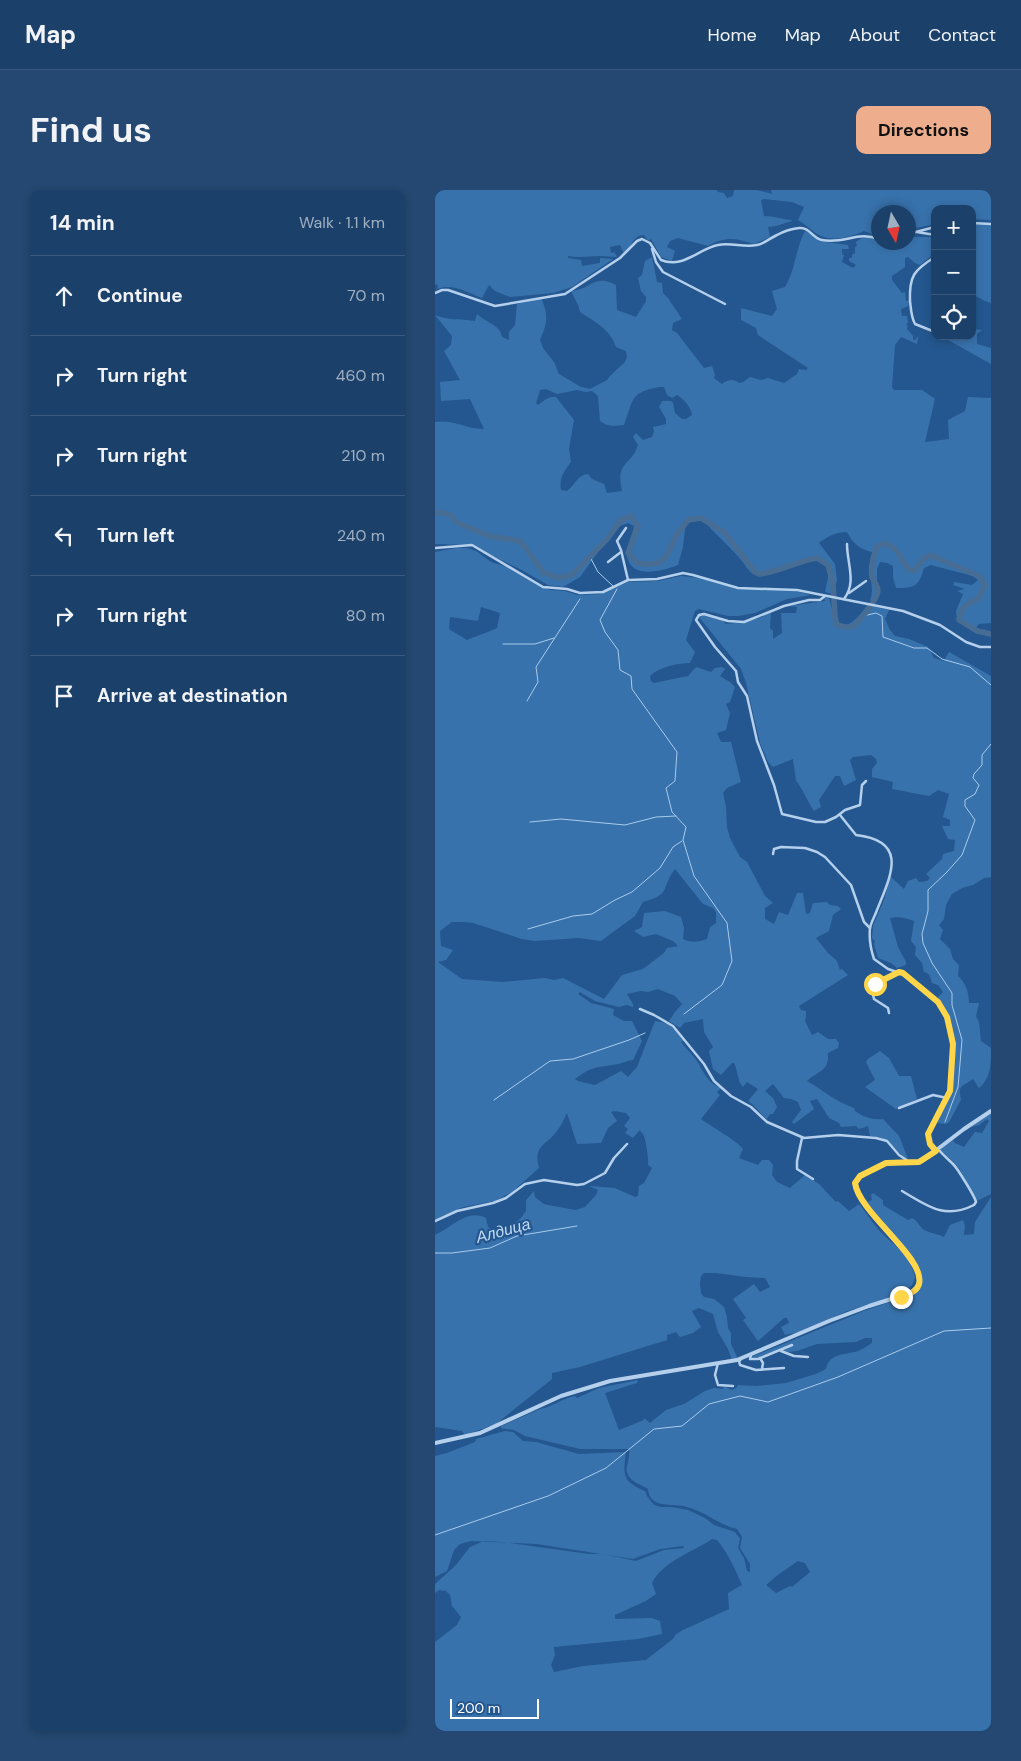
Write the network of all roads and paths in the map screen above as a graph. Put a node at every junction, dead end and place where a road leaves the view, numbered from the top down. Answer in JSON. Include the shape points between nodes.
{"nodes":[{"id":1,"x":976,"y":223,"type":"edge"},
{"id":2,"x":991,"y":224,"type":"edge"},
{"id":3,"x":931,"y":228,"type":"edge"},
{"id":4,"x":916,"y":232,"type":"joint"},
{"id":5,"x":931,"y":234,"type":"edge"},
{"id":6,"x":871,"y":237,"type":"edge"},
{"id":7,"x":650,"y":243,"type":"junction"},
{"id":8,"x":931,"y":260,"type":"edge"},
{"id":9,"x":435,"y":293,"type":"edge"},
{"id":10,"x":725,"y":304,"type":"dead end"},
{"id":11,"x":931,"y":330,"type":"edge"},
{"id":12,"x":625,"y":528,"type":"dead end"},
{"id":13,"x":847,"y":544,"type":"dead end"},
{"id":14,"x":435,"y":548,"type":"edge"},
{"id":15,"x":621,"y":552,"type":"junction"},
{"id":16,"x":607,"y":562,"type":"dead end"},
{"id":17,"x":629,"y":580,"type":"junction"},
{"id":18,"x":866,"y":581,"type":"dead end"},
{"id":19,"x":849,"y":593,"type":"junction"},
{"id":20,"x":827,"y":596,"type":"junction"},
{"id":21,"x":844,"y":599,"type":"junction"},
{"id":22,"x":991,"y":647,"type":"edge"},
{"id":23,"x":866,"y":781,"type":"dead end"},
{"id":24,"x":839,"y":814,"type":"junction"},
{"id":25,"x":773,"y":854,"type":"dead end"},
{"id":26,"x":870,"y":928,"type":"junction"},
{"id":27,"x":899,"y":972,"type":"junction"},
{"id":28,"x":640,"y":1009,"type":"dead end"},
{"id":29,"x":889,"y":1013,"type":"dead end"},
{"id":30,"x":947,"y":1098,"type":"junction"},
{"id":31,"x":899,"y":1108,"type":"dead end"},
{"id":32,"x":991,"y":1112,"type":"edge"},
{"id":33,"x":802,"y":1138,"type":"junction"},
{"id":34,"x":627,"y":1144,"type":"dead end"},
{"id":35,"x":937,"y":1150,"type":"junction"},
{"id":36,"x":913,"y":1163,"type":"junction"},
{"id":37,"x":813,"y":1179,"type":"dead end"},
{"id":38,"x":903,"y":1191,"type":"dead end"},
{"id":39,"x":435,"y":1221,"type":"edge"},
{"id":40,"x":792,"y":1345,"type":"dead end"},
{"id":41,"x":779,"y":1351,"type":"junction"},
{"id":42,"x":751,"y":1355,"type":"junction"},
{"id":43,"x":808,"y":1356,"type":"dead end"},
{"id":44,"x":742,"y":1358,"type":"junction"},
{"id":45,"x":759,"y":1358,"type":"junction"},
{"id":46,"x":718,"y":1363,"type":"junction"},
{"id":47,"x":784,"y":1368,"type":"dead end"},
{"id":48,"x":762,"y":1370,"type":"junction"},
{"id":49,"x":733,"y":1386,"type":"dead end"},
{"id":50,"x":435,"y":1443,"type":"edge"}],
"edges":[{"from":1,"to":2,"type":"street"},
{"from":3,"to":4,"type":"street"},
{"from":4,"to":5,"type":"street"},
{"from":6,"to":7,"type":"street","via":[[822,240],[802,228],[783,232],[758,245],[715,246],[673,263],[661,260]]},
{"from":7,"to":9,"type":"street","via":[[637,241],[625,255],[565,294],[501,306],[488,305],[448,290]]},
{"from":7,"to":10,"type":"street","via":[[663,272]]},
{"from":8,"to":11,"type":"street","via":[[913,276],[910,287],[915,324]]},
{"from":12,"to":15,"type":"street","via":[[617,541]]},
{"from":13,"to":19,"type":"street","via":[[851,574]]},
{"from":14,"to":17,"type":"street","via":[[472,545],[548,588],[597,593]]},
{"from":15,"to":16,"type":"street"},
{"from":15,"to":17,"type":"street"},
{"from":17,"to":20,"type":"street","via":[[657,579],[683,573],[738,588],[797,590]]},
{"from":18,"to":19,"type":"street"},
{"from":19,"to":21,"type":"street"},
{"from":20,"to":21,"type":"street"},
{"from":20,"to":24,"type":"street","via":[[784,606],[744,622],[704,614],[696,620],[736,671],[738,682],[747,696],[757,741],[781,812],[820,822]]},
{"from":21,"to":22,"type":"street","via":[[920,616],[966,642]]},
{"from":23,"to":24,"type":"street","via":[[862,784],[860,806]]},
{"from":24,"to":26,"type":"street","via":[[857,835],[879,840],[891,852],[889,875]]},
{"from":25,"to":26,"type":"street","via":[[775,848],[796,847],[821,854],[851,885],[863,919]]},
{"from":26,"to":27,"type":"street","via":[[874,959]]},
{"from":27,"to":29,"type":"street","via":[[875,984],[872,990],[874,999],[888,1008]]},
{"from":27,"to":30,"type":"street","via":[[933,997],[947,1017],[953,1050]]},
{"from":28,"to":33,"type":"street","via":[[673,1026],[711,1077],[731,1096],[751,1107],[767,1122]]},
{"from":30,"to":31,"type":"street","via":[[933,1095]]},
{"from":30,"to":35,"type":"street","via":[[928,1134],[930,1144]]},
{"from":32,"to":35,"type":"street"},
{"from":33,"to":36,"type":"street","via":[[838,1135],[876,1138],[890,1144],[899,1155]]},
{"from":33,"to":37,"type":"street","via":[[797,1169]]},
{"from":34,"to":39,"type":"street","via":[[605,1173],[584,1184],[544,1180],[525,1184],[506,1198],[457,1211]]},
{"from":35,"to":36,"type":"street","via":[[922,1161]]},
{"from":35,"to":38,"type":"street","via":[[957,1170],[974,1197],[974,1205],[946,1212],[931,1208]]},
{"from":36,"to":42,"type":"street","via":[[886,1163],[860,1176],[855,1183],[857,1194],[870,1212],[914,1264],[919,1276],[918,1287],[910,1293],[837,1318]]},
{"from":40,"to":41,"type":"street"},
{"from":41,"to":43,"type":"street"},
{"from":41,"to":45,"type":"street"},
{"from":42,"to":44,"type":"street"},
{"from":42,"to":45,"type":"street","via":[[751,1359]]},
{"from":44,"to":46,"type":"street"},
{"from":44,"to":48,"type":"street","via":[[740,1365]]},
{"from":45,"to":48,"type":"street","via":[[763,1363]]},
{"from":46,"to":49,"type":"street","via":[[715,1375],[718,1385]]},
{"from":46,"to":50,"type":"street","via":[[610,1381],[561,1396],[480,1433]]},
{"from":47,"to":48,"type":"street"}]}
